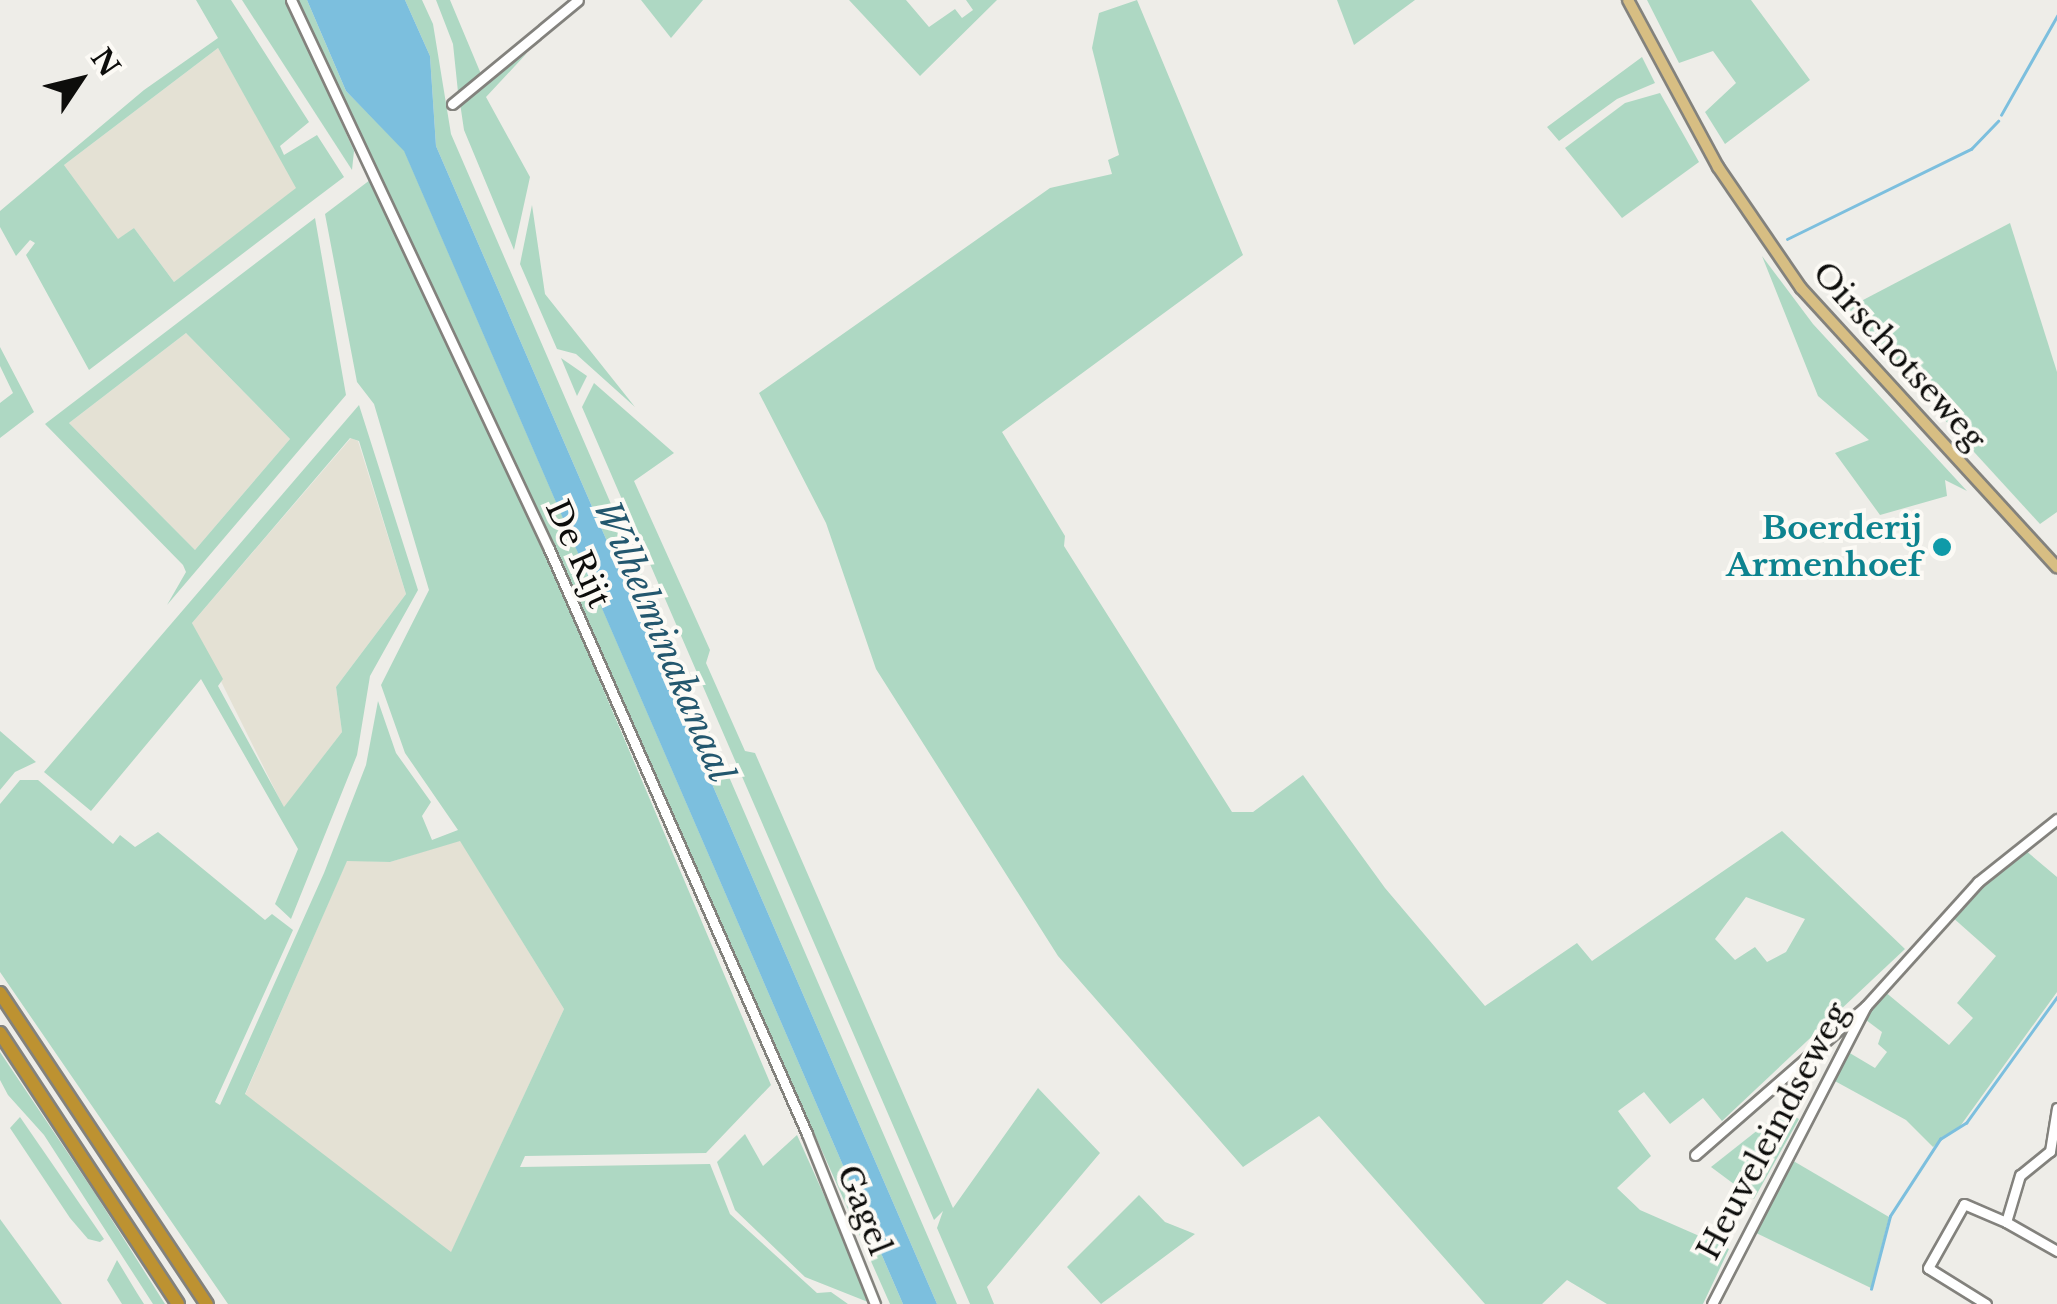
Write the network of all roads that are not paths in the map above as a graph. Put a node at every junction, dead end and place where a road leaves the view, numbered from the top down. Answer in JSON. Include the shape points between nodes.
{"nodes":[{"id":1,"x":291,"y":0,"type":"edge"},
{"id":2,"x":578,"y":0,"type":"edge"},
{"id":3,"x":1628,"y":0,"type":"edge"},
{"id":4,"x":452,"y":104,"type":"dead end"},
{"id":5,"x":2057,"y":567,"type":"edge"},
{"id":6,"x":2057,"y":819,"type":"edge"},
{"id":7,"x":0,"y":993,"type":"edge"},
{"id":8,"x":1866,"y":1006,"type":"junction"},
{"id":9,"x":0,"y":1033,"type":"edge"},
{"id":10,"x":2057,"y":1108,"type":"edge"},
{"id":11,"x":807,"y":1134,"type":"joint"},
{"id":12,"x":2054,"y":1153,"type":"edge"},
{"id":13,"x":1695,"y":1155,"type":"dead end"},
{"id":14,"x":2006,"y":1222,"type":"junction"},
{"id":15,"x":2057,"y":1251,"type":"edge"},
{"id":16,"x":178,"y":1304,"type":"edge"},
{"id":17,"x":206,"y":1304,"type":"edge"},
{"id":18,"x":875,"y":1304,"type":"edge"},
{"id":19,"x":1712,"y":1304,"type":"edge"},
{"id":20,"x":1986,"y":1304,"type":"edge"}],
"edges":[{"from":1,"to":11,"type":"street","name":"De Rijt","via":[[549,549]]},
{"from":2,"to":4,"type":"street"},
{"from":3,"to":5,"type":"main road","name":"Oirschotseweg","via":[[1718,167],[1834,327]]},
{"from":6,"to":8,"type":"street","name":"Heuveleindseweg","via":[[1978,882]]},
{"from":7,"to":17,"type":"highway"},
{"from":8,"to":13,"type":"street"},
{"from":8,"to":19,"type":"street","name":"Heuveleindseweg"},
{"from":9,"to":16,"type":"highway"},
{"from":10,"to":12,"type":"street"},
{"from":11,"to":18,"type":"street","name":"Gagel"},
{"from":12,"to":14,"type":"street","via":[[2020,1174]]},
{"from":14,"to":15,"type":"street"},
{"from":14,"to":20,"type":"street","via":[[1964,1204],[1928,1268]]}]}
